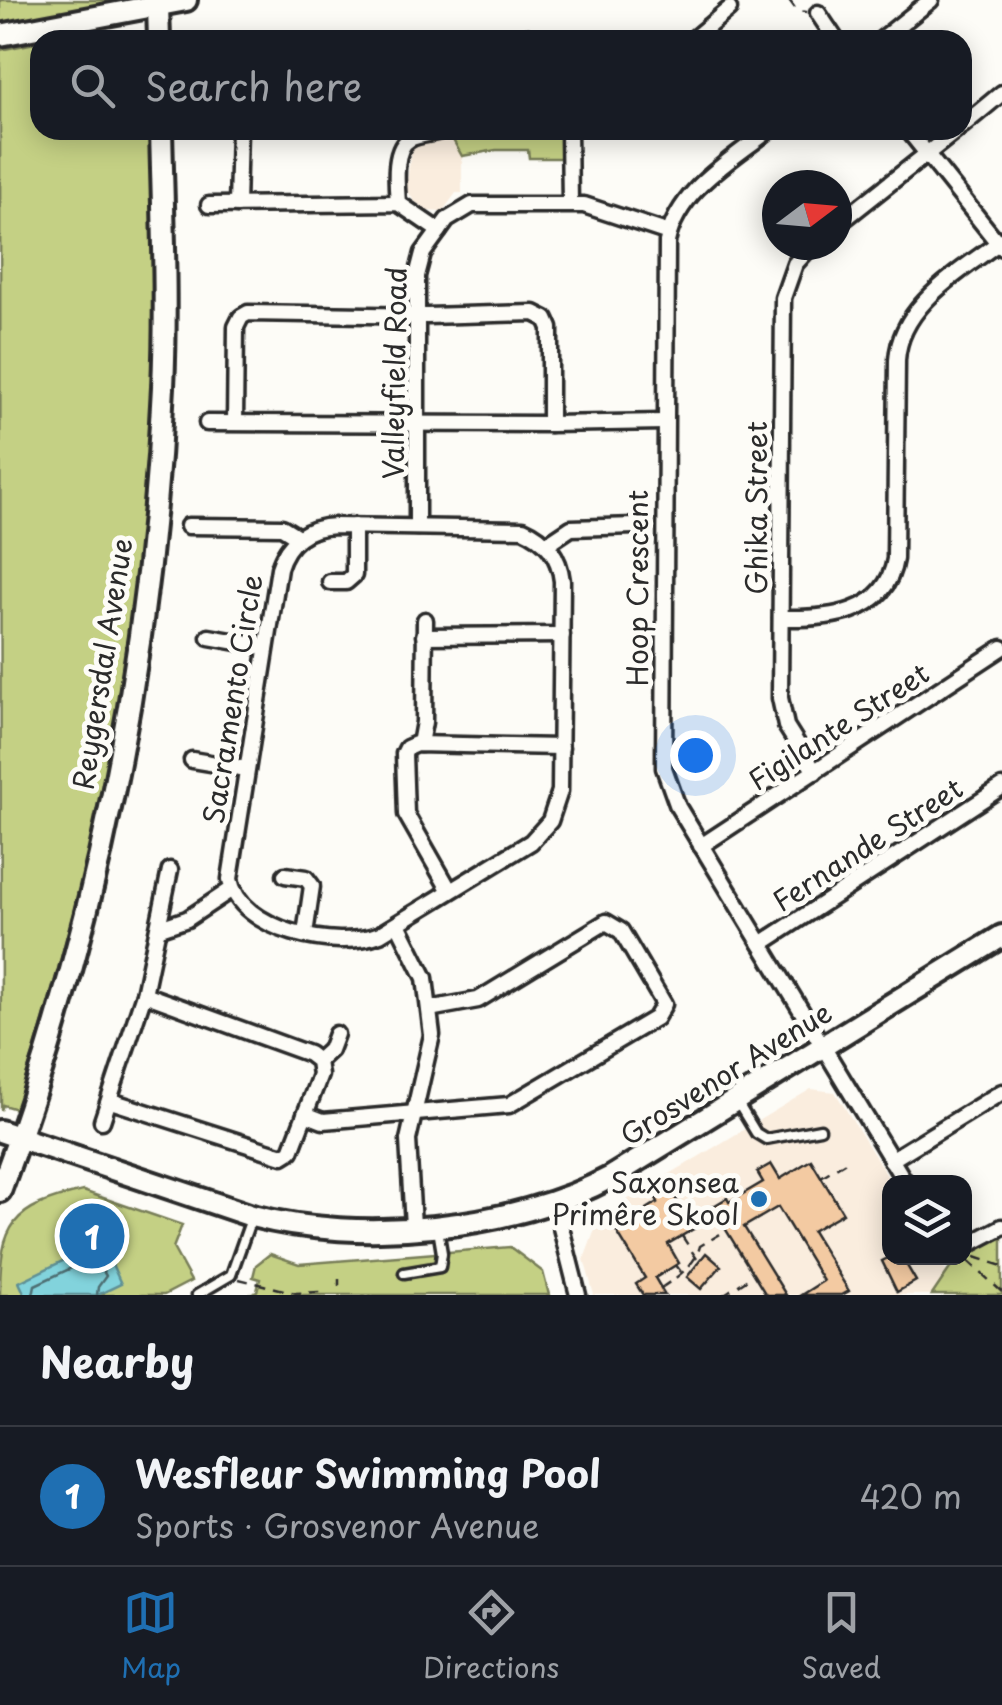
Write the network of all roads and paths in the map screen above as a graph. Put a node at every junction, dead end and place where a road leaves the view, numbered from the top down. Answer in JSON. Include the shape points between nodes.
{"nodes":[{"id":1,"x":186,"y":0,"type":"edge"},
{"id":2,"x":790,"y":0,"type":"edge"},
{"id":3,"x":931,"y":0,"type":"edge"},
{"id":4,"x":158,"y":5,"type":"junction"},
{"id":5,"x":728,"y":9,"type":"dead end"},
{"id":6,"x":818,"y":13,"type":"joint"},
{"id":7,"x":159,"y":30,"type":"edge"},
{"id":8,"x":704,"y":30,"type":"edge"},
{"id":9,"x":829,"y":30,"type":"edge"},
{"id":10,"x":894,"y":30,"type":"edge"},
{"id":11,"x":0,"y":35,"type":"edge"},
{"id":12,"x":1002,"y":93,"type":"edge"},
{"id":13,"x":972,"y":117,"type":"edge"},
{"id":14,"x":162,"y":140,"type":"edge"},
{"id":15,"x":239,"y":140,"type":"edge"},
{"id":16,"x":408,"y":140,"type":"edge"},
{"id":17,"x":569,"y":140,"type":"edge"},
{"id":18,"x":754,"y":140,"type":"edge"},
{"id":19,"x":916,"y":140,"type":"edge"},
{"id":20,"x":944,"y":140,"type":"edge"},
{"id":21,"x":927,"y":154,"type":"junction"},
{"id":22,"x":398,"y":203,"type":"junction"},
{"id":23,"x":570,"y":204,"type":"junction"},
{"id":24,"x":210,"y":205,"type":"dead end"},
{"id":25,"x":237,"y":205,"type":"junction"},
{"id":26,"x":852,"y":214,"type":"edge"},
{"id":27,"x":439,"y":231,"type":"junction"},
{"id":28,"x":669,"y":232,"type":"junction"},
{"id":29,"x":1001,"y":244,"type":"edge"},
{"id":30,"x":800,"y":260,"type":"edge"},
{"id":31,"x":417,"y":316,"type":"junction"},
{"id":32,"x":417,"y":422,"type":"junction"},
{"id":33,"x":664,"y":422,"type":"junction"},
{"id":34,"x":207,"y":423,"type":"dead end"},
{"id":35,"x":236,"y":423,"type":"junction"},
{"id":36,"x":550,"y":424,"type":"junction"},
{"id":37,"x":188,"y":526,"type":"dead end"},
{"id":38,"x":354,"y":526,"type":"junction"},
{"id":39,"x":635,"y":526,"type":"dead end"},
{"id":40,"x":417,"y":527,"type":"junction"},
{"id":41,"x":298,"y":538,"type":"junction"},
{"id":42,"x":546,"y":544,"type":"junction"},
{"id":43,"x":330,"y":582,"type":"dead end"},
{"id":44,"x":781,"y":618,"type":"junction"},
{"id":45,"x":562,"y":635,"type":"junction"},
{"id":46,"x":209,"y":637,"type":"dead end"},
{"id":47,"x":266,"y":647,"type":"junction"},
{"id":48,"x":1002,"y":648,"type":"edge"},
{"id":49,"x":420,"y":744,"type":"junction"},
{"id":50,"x":561,"y":747,"type":"junction"},
{"id":51,"x":192,"y":760,"type":"dead end"},
{"id":52,"x":246,"y":769,"type":"junction"},
{"id":53,"x":815,"y":772,"type":"junction"},
{"id":54,"x":1002,"y":787,"type":"edge"},
{"id":55,"x":701,"y":846,"type":"junction"},
{"id":56,"x":170,"y":870,"type":"dead end"},
{"id":57,"x":285,"y":875,"type":"dead end"},
{"id":58,"x":232,"y":889,"type":"junction"},
{"id":59,"x":450,"y":892,"type":"junction"},
{"id":60,"x":398,"y":924,"type":"junction"},
{"id":61,"x":160,"y":928,"type":"junction"},
{"id":62,"x":305,"y":934,"type":"junction"},
{"id":63,"x":1002,"y":936,"type":"edge"},
{"id":64,"x":761,"y":944,"type":"junction"},
{"id":65,"x":144,"y":994,"type":"junction"},
{"id":66,"x":430,"y":1009,"type":"junction"},
{"id":67,"x":336,"y":1034,"type":"dead end"},
{"id":68,"x":823,"y":1047,"type":"junction"},
{"id":69,"x":318,"y":1061,"type":"junction"},
{"id":70,"x":1002,"y":1092,"type":"edge"},
{"id":71,"x":736,"y":1100,"type":"junction"},
{"id":72,"x":111,"y":1101,"type":"junction"},
{"id":73,"x":305,"y":1114,"type":"junction"},
{"id":74,"x":414,"y":1114,"type":"junction"},
{"id":75,"x":102,"y":1121,"type":"dead end"},
{"id":76,"x":820,"y":1129,"type":"dead end"},
{"id":77,"x":10,"y":1135,"type":"edge"},
{"id":78,"x":892,"y":1160,"type":"junction"},
{"id":79,"x":848,"y":1161,"type":"dead end"},
{"id":80,"x":901,"y":1175,"type":"edge"},
{"id":81,"x":821,"y":1177,"type":"dead end"},
{"id":82,"x":0,"y":1191,"type":"edge"},
{"id":83,"x":555,"y":1204,"type":"junction"},
{"id":84,"x":252,"y":1216,"type":"junction"},
{"id":85,"x":438,"y":1224,"type":"junction"},
{"id":86,"x":413,"y":1226,"type":"junction"},
{"id":87,"x":1002,"y":1226,"type":"edge"},
{"id":88,"x":726,"y":1230,"type":"dead end"},
{"id":89,"x":682,"y":1236,"type":"dead end"},
{"id":90,"x":972,"y":1246,"type":"edge"},
{"id":91,"x":972,"y":1254,"type":"edge"},
{"id":92,"x":696,"y":1258,"type":"junction"},
{"id":93,"x":676,"y":1265,"type":"dead end"},
{"id":94,"x":970,"y":1265,"type":"edge"},
{"id":95,"x":1002,"y":1266,"type":"edge"},
{"id":96,"x":404,"y":1273,"type":"dead end"},
{"id":97,"x":682,"y":1273,"type":"junction"},
{"id":98,"x":231,"y":1275,"type":"junction"},
{"id":99,"x":754,"y":1275,"type":"dead end"},
{"id":100,"x":339,"y":1279,"type":"dead end"},
{"id":101,"x":339,"y":1286,"type":"dead end"},
{"id":102,"x":661,"y":1288,"type":"dead end"},
{"id":103,"x":320,"y":1292,"type":"dead end"},
{"id":104,"x":1002,"y":1292,"type":"edge"},
{"id":105,"x":197,"y":1295,"type":"edge"},
{"id":106,"x":578,"y":1295,"type":"edge"},
{"id":107,"x":723,"y":1295,"type":"edge"}],
"edges":[{"from":1,"to":4,"type":"main road"},
{"from":2,"to":6,"type":"path","via":[[797,11]]},
{"from":3,"to":10,"type":"street"},
{"from":4,"to":7,"type":"main road"},
{"from":4,"to":11,"type":"main road"},
{"from":5,"to":8,"type":"street"},
{"from":6,"to":9,"type":"street"},
{"from":12,"to":13,"type":"street"},
{"from":14,"to":77,"type":"main road","name":"Reygersdal Avenue","via":[[163,388],[142,618],[95,870],[63,996]]},
{"from":15,"to":25,"type":"street"},
{"from":16,"to":22,"type":"street","via":[[398,165]]},
{"from":17,"to":23,"type":"street"},
{"from":18,"to":28,"type":"street","name":"Hoop Crescent","via":[[691,193]]},
{"from":19,"to":21,"type":"street"},
{"from":20,"to":21,"type":"street"},
{"from":21,"to":26,"type":"street"},
{"from":21,"to":29,"type":"street"},
{"from":22,"to":25,"type":"street"},
{"from":22,"to":27,"type":"street"},
{"from":23,"to":27,"type":"street","via":[[472,205]]},
{"from":23,"to":28,"type":"street"},
{"from":24,"to":25,"type":"street"},
{"from":27,"to":31,"type":"street","name":"Valleyfield Road","via":[[420,260]]},
{"from":28,"to":33,"type":"street","name":"Hoop Crescent"},
{"from":29,"to":44,"type":"street","via":[[919,306],[900,337],[888,580],[845,614]]},
{"from":30,"to":44,"type":"street","name":"Ghika Street","via":[[783,298]]},
{"from":31,"to":32,"type":"street","name":"Valleyfield Road"},
{"from":31,"to":35,"type":"street","via":[[241,317]]},
{"from":31,"to":36,"type":"street","via":[[543,316],[550,328]]},
{"from":32,"to":35,"type":"street"},
{"from":32,"to":36,"type":"street"},
{"from":32,"to":40,"type":"street","name":"Valleyfield Road"},
{"from":33,"to":36,"type":"street"},
{"from":33,"to":55,"type":"street","name":"Hoop Crescent","via":[[663,758],[673,798]]},
{"from":34,"to":35,"type":"street"},
{"from":37,"to":41,"type":"street","via":[[282,527]]},
{"from":38,"to":40,"type":"street"},
{"from":38,"to":41,"type":"street","via":[[316,528]]},
{"from":38,"to":43,"type":"street","via":[[353,578]]},
{"from":39,"to":42,"type":"street","via":[[570,528]]},
{"from":40,"to":42,"type":"street","via":[[514,527]]},
{"from":41,"to":47,"type":"street","name":"Sacramento Circle","via":[[279,568]]},
{"from":42,"to":45,"type":"street","via":[[561,572]]},
{"from":44,"to":53,"type":"street","name":"Ghika Street","via":[[782,714]]},
{"from":45,"to":49,"type":"street","via":[[425,628]]},
{"from":45,"to":50,"type":"street"},
{"from":46,"to":47,"type":"street"},
{"from":47,"to":52,"type":"street","name":"Sacramento Circle"},
{"from":48,"to":53,"type":"street","name":"Figilante Street"},
{"from":49,"to":50,"type":"street"},
{"from":49,"to":59,"type":"street","via":[[404,754],[404,808]]},
{"from":50,"to":59,"type":"street","via":[[558,802],[544,829]]},
{"from":51,"to":52,"type":"street"},
{"from":52,"to":58,"type":"street","name":"Sacramento Circle"},
{"from":53,"to":55,"type":"street","name":"Figilante Street"},
{"from":54,"to":64,"type":"street","name":"Fernande Street"},
{"from":55,"to":64,"type":"street","name":"Hoop Crescent"},
{"from":56,"to":61,"type":"street"},
{"from":57,"to":62,"type":"street","via":[[306,878],[312,886]]},
{"from":58,"to":61,"type":"street"},
{"from":58,"to":62,"type":"street","via":[[255,917]]},
{"from":59,"to":60,"type":"street"},
{"from":60,"to":62,"type":"street","via":[[361,940]]},
{"from":60,"to":66,"type":"street","via":[[425,978]]},
{"from":61,"to":65,"type":"street"},
{"from":63,"to":68,"type":"main road","name":"Grosvenor Avenue"},
{"from":64,"to":68,"type":"street","name":"Hoop Crescent"},
{"from":65,"to":69,"type":"street"},
{"from":65,"to":72,"type":"street"},
{"from":66,"to":74,"type":"street","via":[[431,1045]]},
{"from":66,"to":74,"type":"street","via":[[478,1000],[606,922],[621,931],[664,1004],[656,1018],[514,1103]]},
{"from":67,"to":69,"type":"street"},
{"from":68,"to":71,"type":"main road","name":"Grosvenor Avenue"},
{"from":68,"to":78,"type":"street","name":"Hoop Crescent"},
{"from":69,"to":73,"type":"street","via":[[320,1074]]},
{"from":70,"to":78,"type":"street"},
{"from":71,"to":76,"type":"lane","via":[[766,1139]]},
{"from":71,"to":83,"type":"main road","name":"Grosvenor Avenue"},
{"from":72,"to":73,"type":"street","via":[[283,1156]]},
{"from":72,"to":75,"type":"street"},
{"from":73,"to":74,"type":"street","via":[[323,1120]]},
{"from":74,"to":86,"type":"street","via":[[407,1148]]},
{"from":77,"to":82,"type":"main road","name":"Reygersdal Avenue"},
{"from":77,"to":84,"type":"main road","name":"Grosvenor Avenue"},
{"from":78,"to":80,"type":"street","name":"Hoop Crescent"},
{"from":79,"to":81,"type":"path"},
{"from":83,"to":85,"type":"main road","name":"Grosvenor Avenue"},
{"from":83,"to":106,"type":"street"},
{"from":84,"to":86,"type":"main road","name":"Grosvenor Avenue","via":[[320,1229]]},
{"from":84,"to":98,"type":"lane"},
{"from":85,"to":86,"type":"main road","name":"Grosvenor Avenue"},
{"from":85,"to":96,"type":"lane","via":[[440,1267]]},
{"from":87,"to":90,"type":"street"},
{"from":88,"to":92,"type":"path","via":[[700,1246]]},
{"from":89,"to":92,"type":"path"},
{"from":91,"to":95,"type":"path"},
{"from":92,"to":97,"type":"path"},
{"from":93,"to":97,"type":"path"},
{"from":94,"to":104,"type":"path"},
{"from":97,"to":102,"type":"path"},
{"from":98,"to":103,"type":"path","via":[[273,1289]]},
{"from":98,"to":105,"type":"lane"},
{"from":99,"to":107,"type":"path"},
{"from":100,"to":101,"type":"path"}]}
